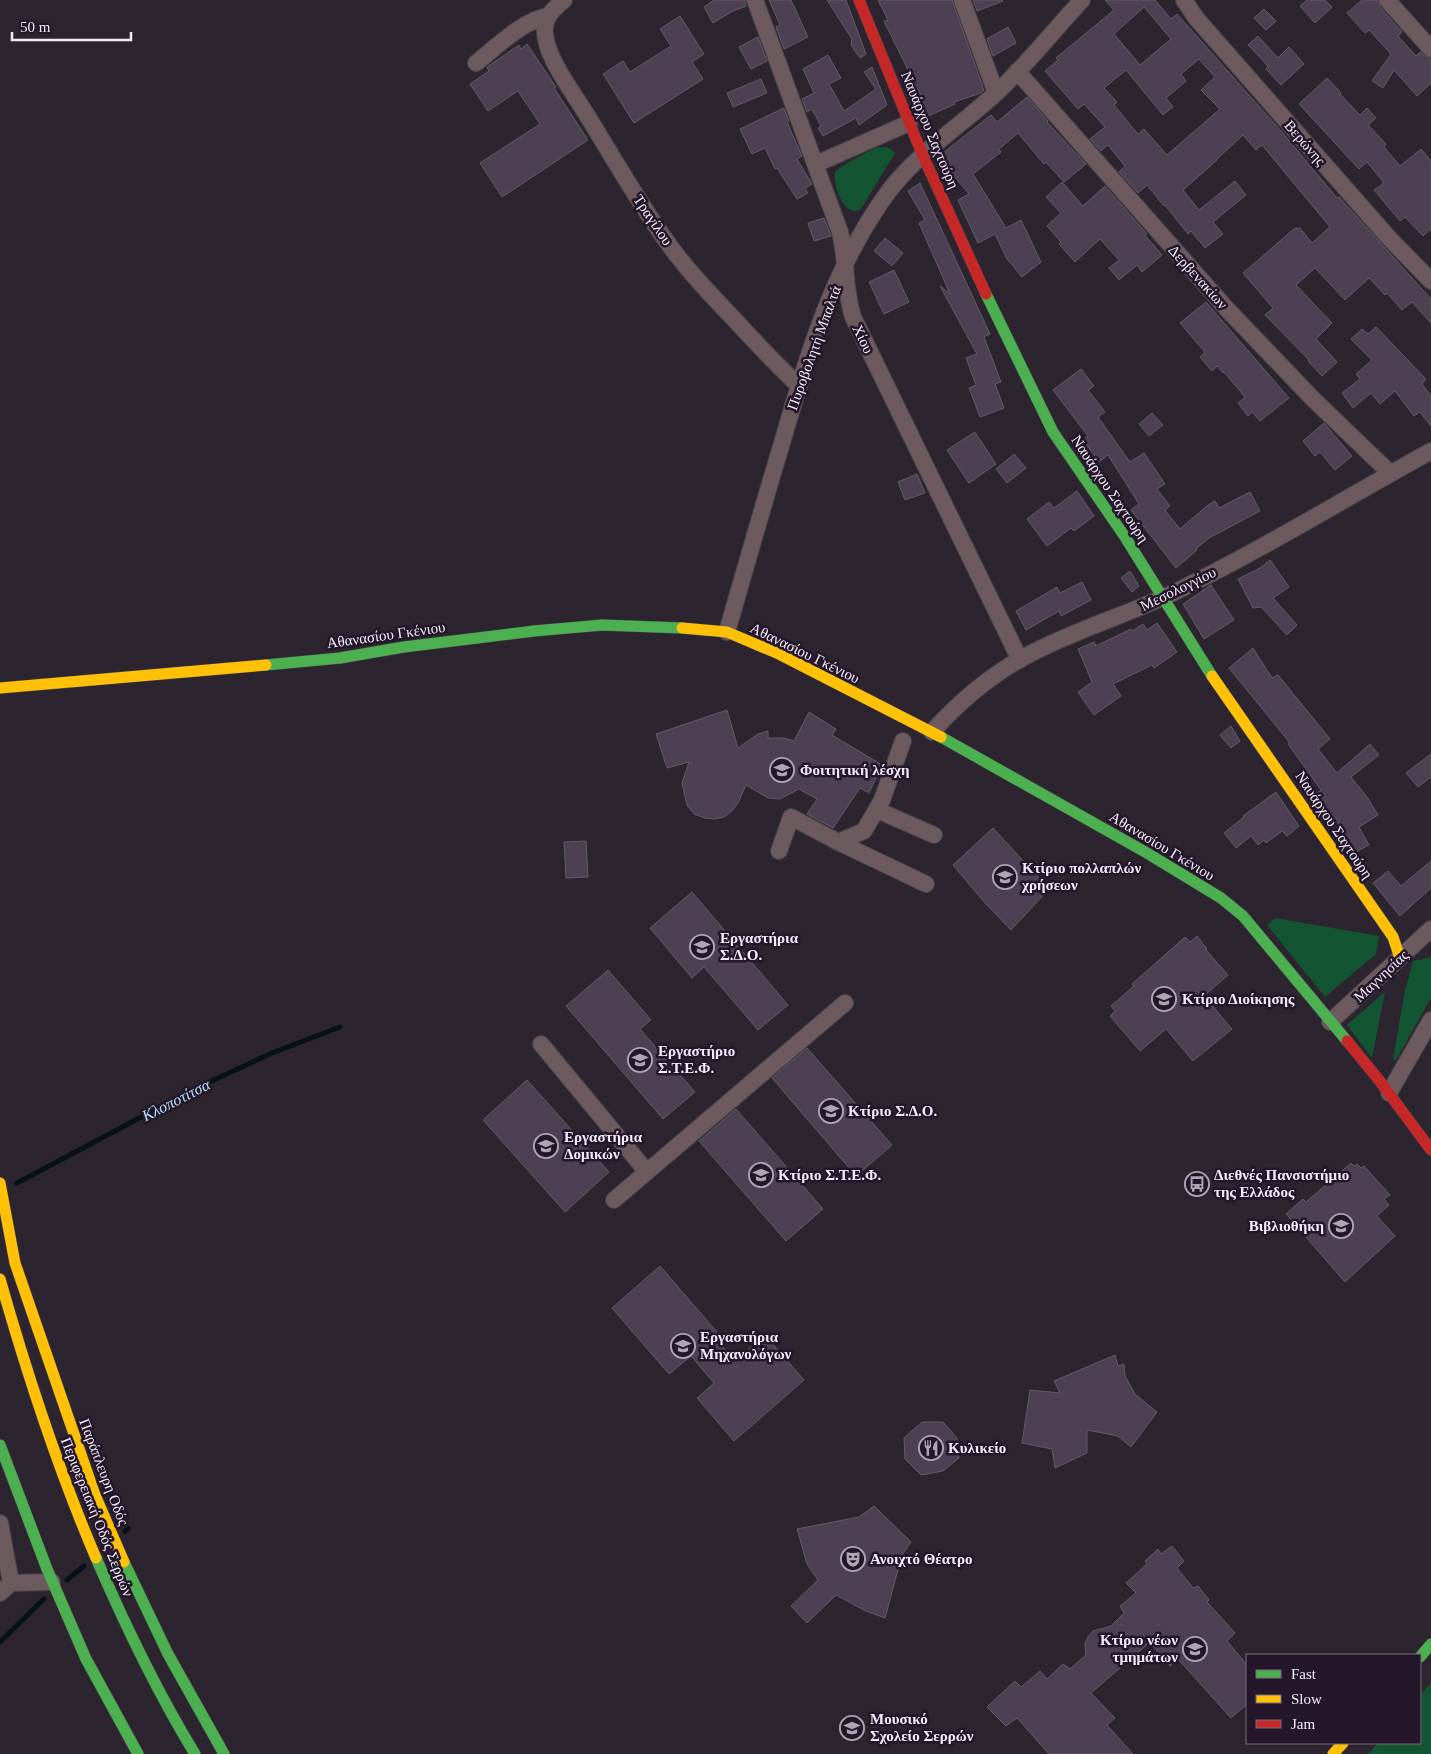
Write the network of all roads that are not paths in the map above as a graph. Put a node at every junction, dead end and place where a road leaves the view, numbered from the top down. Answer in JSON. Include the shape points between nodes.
{"nodes":[{"id":1,"x":564,"y":0,"type":"edge"},
{"id":2,"x":755,"y":0,"type":"edge"},
{"id":3,"x":858,"y":0,"type":"edge"},
{"id":4,"x":962,"y":0,"type":"edge"},
{"id":5,"x":1082,"y":0,"type":"edge"},
{"id":6,"x":1387,"y":0,"type":"edge"},
{"id":7,"x":1191,"y":3,"type":"edge"},
{"id":8,"x":546,"y":22,"type":"junction"},
{"id":9,"x":1431,"y":49,"type":"edge"},
{"id":10,"x":476,"y":63,"type":"dead end"},
{"id":11,"x":1017,"y":71,"type":"junction"},
{"id":12,"x":996,"y":93,"type":"junction"},
{"id":13,"x":909,"y":122,"type":"junction"},
{"id":14,"x":923,"y":156,"type":"junction"},
{"id":15,"x":816,"y":164,"type":"junction"},
{"id":16,"x":845,"y":266,"type":"junction"},
{"id":17,"x":1431,"y":281,"type":"edge"},
{"id":18,"x":798,"y":386,"type":"junction"},
{"id":19,"x":1431,"y":451,"type":"edge"},
{"id":20,"x":1390,"y":473,"type":"junction"},
{"id":21,"x":1161,"y":598,"type":"junction"},
{"id":22,"x":726,"y":632,"type":"junction"},
{"id":23,"x":1020,"y":660,"type":"junction"},
{"id":24,"x":0,"y":688,"type":"edge"},
{"id":25,"x":932,"y":732,"type":"junction"},
{"id":26,"x":903,"y":740,"type":"dead end"},
{"id":27,"x":877,"y":810,"type":"junction"},
{"id":28,"x":934,"y":835,"type":"dead end"},
{"id":29,"x":838,"y":842,"type":"junction"},
{"id":30,"x":780,"y":851,"type":"dead end"},
{"id":31,"x":926,"y":884,"type":"dead end"},
{"id":32,"x":1431,"y":929,"type":"edge"},
{"id":33,"x":1400,"y":958,"type":"junction"},
{"id":34,"x":845,"y":1003,"type":"dead end"},
{"id":35,"x":1431,"y":1020,"type":"edge"},
{"id":36,"x":1330,"y":1022,"type":"junction"},
{"id":37,"x":541,"y":1044,"type":"dead end"},
{"id":38,"x":1389,"y":1093,"type":"junction"},
{"id":39,"x":1431,"y":1150,"type":"edge"},
{"id":40,"x":647,"y":1172,"type":"junction"},
{"id":41,"x":0,"y":1184,"type":"edge"},
{"id":42,"x":614,"y":1200,"type":"dead end"},
{"id":43,"x":0,"y":1279,"type":"edge"},
{"id":44,"x":0,"y":1445,"type":"edge"},
{"id":45,"x":0,"y":1522,"type":"edge"},
{"id":46,"x":52,"y":1582,"type":"junction"},
{"id":47,"x":3,"y":1589,"type":"edge"},
{"id":48,"x":1431,"y":1644,"type":"edge"},
{"id":49,"x":1421,"y":1656,"type":"edge"},
{"id":50,"x":1342,"y":1744,"type":"edge"},
{"id":51,"x":138,"y":1754,"type":"edge"},
{"id":52,"x":195,"y":1754,"type":"edge"},
{"id":53,"x":224,"y":1754,"type":"edge"},
{"id":54,"x":1333,"y":1754,"type":"edge"}],
"edges":[{"from":1,"to":8,"type":"street"},
{"from":2,"to":15,"type":"street","name":"Χίου"},
{"from":3,"to":13,"type":"street","name":"Ναυάρχου Σαχτούρη"},
{"from":4,"to":12,"type":"street"},
{"from":5,"to":11,"type":"street","name":"Πυροβολητή Μπαλτά"},
{"from":6,"to":9,"type":"street"},
{"from":7,"to":17,"type":"street","name":"Βερώνης","via":[[1389,238]]},
{"from":8,"to":10,"type":"street","via":[[539,18],[521,28]]},
{"from":8,"to":18,"type":"street","name":"Τραγίλου","via":[[547,43],[556,62],[650,218],[694,276]]},
{"from":11,"to":12,"type":"street","name":"Πυροβολητή Μπαλτά"},
{"from":11,"to":20,"type":"street","name":"Δερβενακίων","via":[[1226,308]]},
{"from":12,"to":14,"type":"street","name":"Πυροβολητή Μπαλτά"},
{"from":13,"to":14,"type":"street","name":"Ναυάρχου Σαχτούρη"},
{"from":13,"to":15,"type":"street"},
{"from":14,"to":16,"type":"street","name":"Πυροβολητή Μπαλτά","via":[[886,196]]},
{"from":14,"to":21,"type":"street","name":"Ναυάρχου Σαχτούρη","via":[[1042,412],[1125,537]]},
{"from":15,"to":16,"type":"street","name":"Χίου","via":[[840,232]]},
{"from":16,"to":18,"type":"street","name":"Πυροβολητή Μπαλτά"},
{"from":16,"to":23,"type":"street","name":"Χίου","via":[[848,303],[860,334]]},
{"from":18,"to":22,"type":"street","name":"Πυροβολητή Μπαλτά"},
{"from":19,"to":20,"type":"street","name":"Μεσολογγίου"},
{"from":20,"to":21,"type":"street","name":"Μεσολογγίου","via":[[1236,560]]},
{"from":21,"to":23,"type":"street","name":"Μεσολογγίου"},
{"from":21,"to":33,"type":"street","name":"Ναυάρχου Σαχτούρη","via":[[1392,937]]},
{"from":22,"to":24,"type":"street","name":"Αθανασίου Γκένιου","via":[[602,625],[404,647],[340,658]]},
{"from":22,"to":25,"type":"street","name":"Αθανασίου Γκένιου","via":[[779,654]]},
{"from":23,"to":25,"type":"street","name":"Μεσολογγίου","via":[[968,697]]},
{"from":25,"to":36,"type":"street","name":"Αθανασίου Γκένιου","via":[[1221,898],[1243,916]]},
{"from":26,"to":27,"type":"street"},
{"from":27,"to":28,"type":"street"},
{"from":27,"to":29,"type":"street","via":[[864,832]]},
{"from":29,"to":30,"type":"street","via":[[791,817]]},
{"from":29,"to":31,"type":"street"},
{"from":32,"to":33,"type":"street","name":"Μαγνησίας"},
{"from":33,"to":36,"type":"street","name":"Μαγνησίας"},
{"from":34,"to":40,"type":"street"},
{"from":35,"to":38,"type":"street"},
{"from":36,"to":38,"type":"street","name":"Αθανασίου Γκένιου"},
{"from":37,"to":40,"type":"street"},
{"from":38,"to":39,"type":"street","name":"Αθανασίου Γκένιου"},
{"from":40,"to":42,"type":"street"},
{"from":41,"to":53,"type":"street","name":"Παράπλευρη Οδός","via":[[15,1262],[94,1495],[168,1654]]},
{"from":43,"to":52,"type":"street","name":"Περιφερειακή Οδός Σερρών","via":[[51,1446],[92,1551],[131,1637]]},
{"from":44,"to":46,"type":"street"},
{"from":45,"to":47,"type":"street"},
{"from":46,"to":47,"type":"street"},
{"from":46,"to":51,"type":"street","via":[[86,1659]]},
{"from":48,"to":49,"type":"street"},
{"from":50,"to":54,"type":"street"}]}
